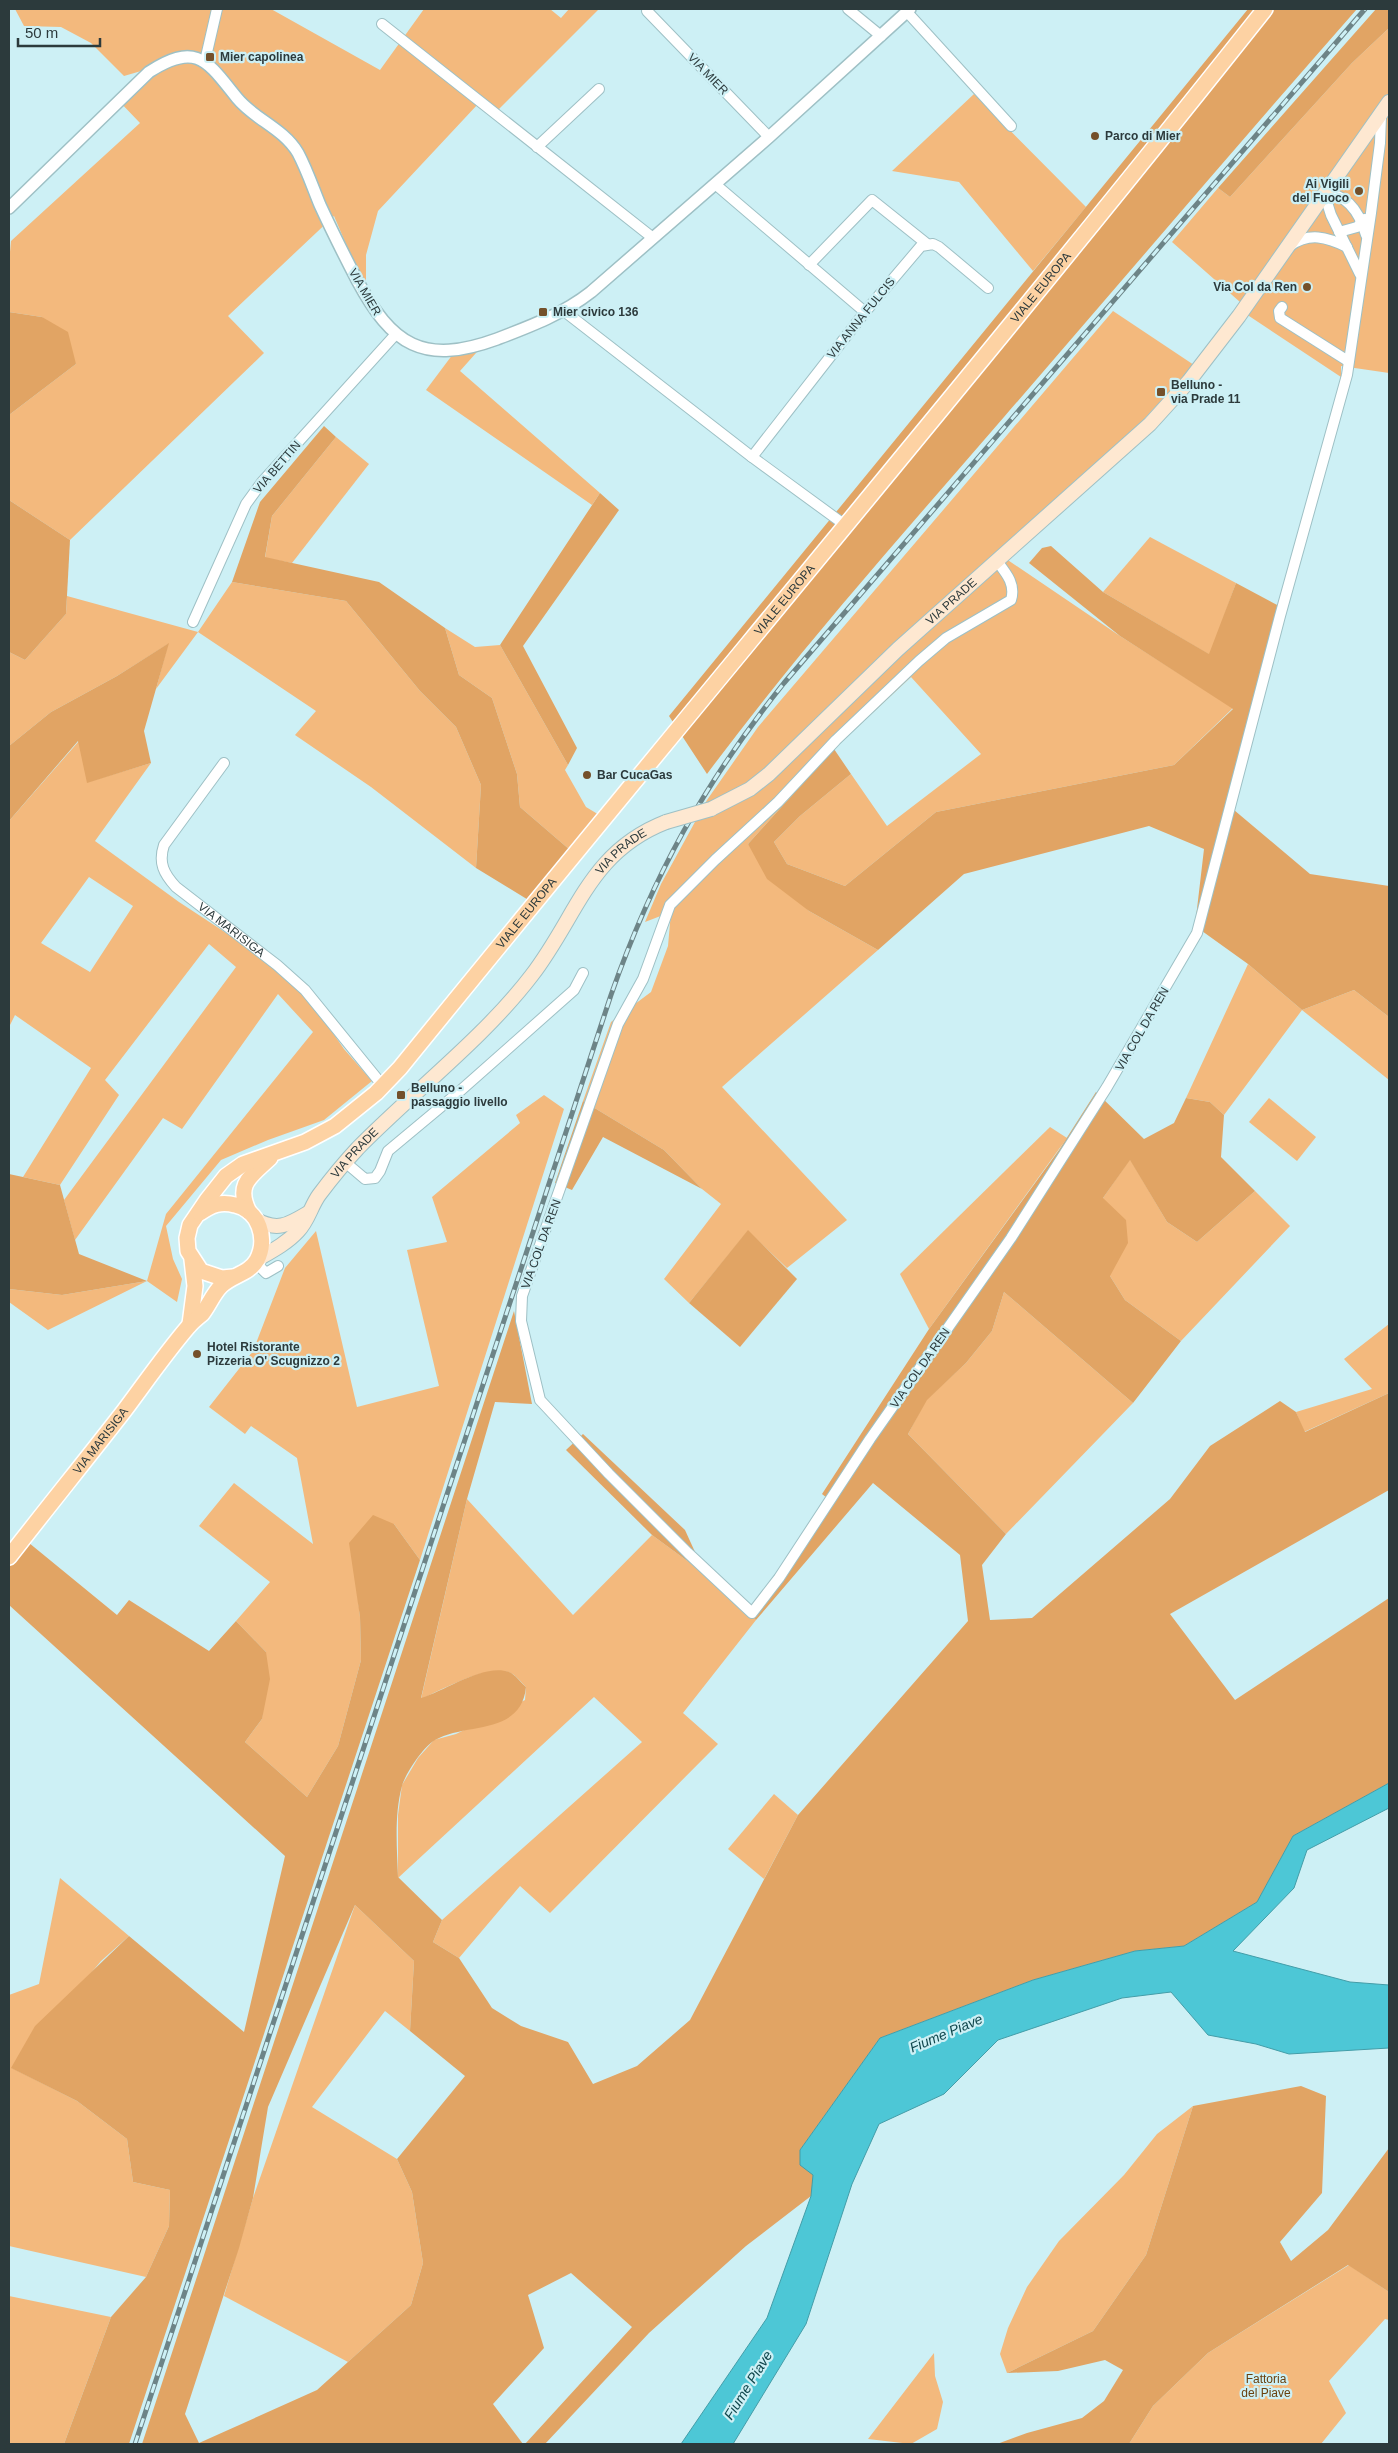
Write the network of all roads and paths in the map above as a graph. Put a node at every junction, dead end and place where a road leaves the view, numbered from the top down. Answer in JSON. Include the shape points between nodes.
{"nodes":[{"id":1,"x":217,"y":9,"type":"edge"},
{"id":2,"x":848,"y":9,"type":"edge"},
{"id":3,"x":1265,"y":9,"type":"edge"},
{"id":4,"x":908,"y":10,"type":"edge"},
{"id":5,"x":647,"y":11,"type":"dead end"},
{"id":6,"x":382,"y":24,"type":"dead end"},
{"id":7,"x":881,"y":36,"type":"junction"},
{"id":8,"x":205,"y":61,"type":"junction"},
{"id":9,"x":599,"y":89,"type":"dead end"},
{"id":10,"x":1389,"y":102,"type":"edge"},
{"id":11,"x":1381,"y":116,"type":"junction"},
{"id":12,"x":1011,"y":126,"type":"dead end"},
{"id":13,"x":769,"y":137,"type":"junction"},
{"id":14,"x":537,"y":147,"type":"junction"},
{"id":15,"x":715,"y":184,"type":"junction"},
{"id":16,"x":1324,"y":193,"type":"junction"},
{"id":17,"x":9,"y":208,"type":"edge"},
{"id":18,"x":1371,"y":213,"type":"junction"},
{"id":19,"x":1362,"y":223,"type":"junction"},
{"id":20,"x":1339,"y":232,"type":"junction"},
{"id":21,"x":653,"y":238,"type":"junction"},
{"id":22,"x":1367,"y":239,"type":"junction"},
{"id":23,"x":927,"y":244,"type":"junction"},
{"id":24,"x":1347,"y":247,"type":"junction"},
{"id":25,"x":1285,"y":250,"type":"junction"},
{"id":26,"x":809,"y":265,"type":"junction"},
{"id":27,"x":1360,"y":274,"type":"junction"},
{"id":28,"x":988,"y":288,"type":"dead end"},
{"id":29,"x":1282,"y":307,"type":"dead end"},
{"id":30,"x":564,"y":312,"type":"junction"},
{"id":31,"x":864,"y":312,"type":"junction"},
{"id":32,"x":395,"y":335,"type":"junction"},
{"id":33,"x":1348,"y":361,"type":"junction"},
{"id":34,"x":752,"y":457,"type":"junction"},
{"id":35,"x":845,"y":525,"type":"junction"},
{"id":36,"x":996,"y":560,"type":"junction"},
{"id":37,"x":193,"y":622,"type":"dead end"},
{"id":38,"x":224,"y":763,"type":"dead end"},
{"id":39,"x":654,"y":954,"type":"joint"},
{"id":40,"x":583,"y":973,"type":"dead end"},
{"id":41,"x":383,"y":1086,"type":"junction"},
{"id":42,"x":272,"y":1155,"type":"junction"},
{"id":43,"x":345,"y":1162,"type":"junction"},
{"id":44,"x":308,"y":1213,"type":"junction"},
{"id":45,"x":198,"y":1214,"type":"junction"},
{"id":46,"x":252,"y":1216,"type":"junction"},
{"id":47,"x":192,"y":1260,"type":"junction"},
{"id":48,"x":256,"y":1260,"type":"junction"},
{"id":49,"x":278,"y":1266,"type":"dead end"},
{"id":50,"x":233,"y":1277,"type":"junction"},
{"id":51,"x":190,"y":1324,"type":"junction"},
{"id":52,"x":9,"y":1557,"type":"edge"}],
"edges":[{"from":1,"to":8,"type":"street"},
{"from":2,"to":7,"type":"street"},
{"from":3,"to":35,"type":"main road","name":"VIALE EUROPA"},
{"from":4,"to":7,"type":"street","name":"VIA MIER"},
{"from":4,"to":12,"type":"street","name":"VIA MIER"},
{"from":5,"to":13,"type":"street","name":"VIA MIER"},
{"from":6,"to":14,"type":"street"},
{"from":7,"to":13,"type":"street","name":"VIA MIER"},
{"from":8,"to":17,"type":"street","via":[[185,57],[170,60],[148,72]]},
{"from":8,"to":32,"type":"street","name":"VIA MIER","via":[[252,113],[291,142],[363,292]]},
{"from":9,"to":14,"type":"street"},
{"from":10,"to":11,"type":"main road","name":"VIA PRADE"},
{"from":11,"to":16,"type":"main road","name":"VIA PRADE"},
{"from":11,"to":18,"type":"street","name":"VIA COL DA REN"},
{"from":13,"to":15,"type":"street","name":"VIA MIER"},
{"from":14,"to":21,"type":"street"},
{"from":15,"to":21,"type":"street","name":"VIA MIER"},
{"from":15,"to":26,"type":"street"},
{"from":16,"to":19,"type":"street","name":"VIA COL DA REN","via":[[1342,198],[1352,206]]},
{"from":16,"to":20,"type":"street"},
{"from":16,"to":25,"type":"main road","name":"VIA PRADE"},
{"from":18,"to":19,"type":"street"},
{"from":18,"to":22,"type":"street","name":"VIA COL DA REN"},
{"from":19,"to":20,"type":"street"},
{"from":19,"to":22,"type":"street","name":"VIA COL DA REN"},
{"from":20,"to":24,"type":"street"},
{"from":21,"to":30,"type":"street","name":"VIA MIER","via":[[592,292]]},
{"from":22,"to":27,"type":"street","name":"VIA COL DA REN"},
{"from":23,"to":26,"type":"street","via":[[872,200]]},
{"from":23,"to":28,"type":"street","via":[[939,247]]},
{"from":23,"to":31,"type":"street","name":"VIA ANNA FULCIS","via":[[915,250]]},
{"from":24,"to":25,"type":"street","via":[[1317,236],[1297,241]]},
{"from":24,"to":27,"type":"street"},
{"from":25,"to":36,"type":"main road","name":"VIA PRADE","via":[[1194,374],[1150,424]]},
{"from":26,"to":31,"type":"street"},
{"from":27,"to":33,"type":"street","name":"VIA COL DA REN"},
{"from":29,"to":33,"type":"street","via":[[1278,312],[1280,318]]},
{"from":30,"to":32,"type":"street","name":"VIA MIER","via":[[489,342],[454,349],[421,347]]},
{"from":30,"to":34,"type":"street"},
{"from":31,"to":34,"type":"street","name":"VIA ANNA FULCIS"},
{"from":32,"to":37,"type":"street","name":"VIA BETTIN","via":[[262,482],[246,504]]},
{"from":33,"to":39,"type":"street","name":"VIA COL DA REN","via":[[1197,933],[1108,1087],[1011,1238],[752,1613],[609,1474],[540,1400],[521,1321],[522,1296],[618,1024]]},
{"from":34,"to":35,"type":"street"},
{"from":35,"to":41,"type":"main road","name":"VIALE EUROPA"},
{"from":36,"to":39,"type":"street","name":"VIA PRADE","via":[[1014,590],[1011,600],[946,638],[836,740],[778,802],[670,905]]},
{"from":36,"to":43,"type":"main road","name":"VIA PRADE","bridge":true,"via":[[750,789],[711,809],[666,822],[628,842],[606,861],[544,958],[519,990]]},
{"from":38,"to":41,"type":"street","name":"VIA MARISIGA","via":[[164,845],[162,866],[176,887],[277,964],[305,990]]},
{"from":40,"to":43,"type":"street","via":[[574,990],[388,1151],[375,1178],[365,1179]]},
{"from":41,"to":42,"type":"main road","name":"VIALE EUROPA","via":[[335,1126]]},
{"from":42,"to":45,"type":"main road","name":"VIALE EUROPA","via":[[243,1164],[226,1176]]},
{"from":42,"to":46,"type":"main road","name":"VIALE EUROPA","via":[[250,1176],[244,1188],[245,1203]]},
{"from":43,"to":44,"type":"main road","name":"VIA PRADE"},
{"from":44,"to":46,"type":"main road","name":"VIA PRADE","via":[[292,1223],[276,1227]]},
{"from":44,"to":48,"type":"main road","name":"VIA PRADE","via":[[299,1230],[288,1240]]},
{"from":45,"to":46,"type":"main road","via":[[209,1206],[223,1203],[237,1205]]},
{"from":45,"to":47,"type":"main road","via":[[190,1225],[187,1238]]},
{"from":46,"to":48,"type":"main road","via":[[261,1232],[262,1246]]},
{"from":47,"to":50,"type":"main road","via":[[211,1276]]},
{"from":47,"to":51,"type":"main road","via":[[195,1286]]},
{"from":48,"to":49,"type":"street","via":[[266,1273]]},
{"from":48,"to":50,"type":"main road","name":"VIA MARISIGA","via":[[249,1269]]},
{"from":50,"to":51,"type":"main road","name":"VIA MARISIGA","via":[[222,1285]]},
{"from":51,"to":52,"type":"main road","name":"VIA MARISIGA"}]}
